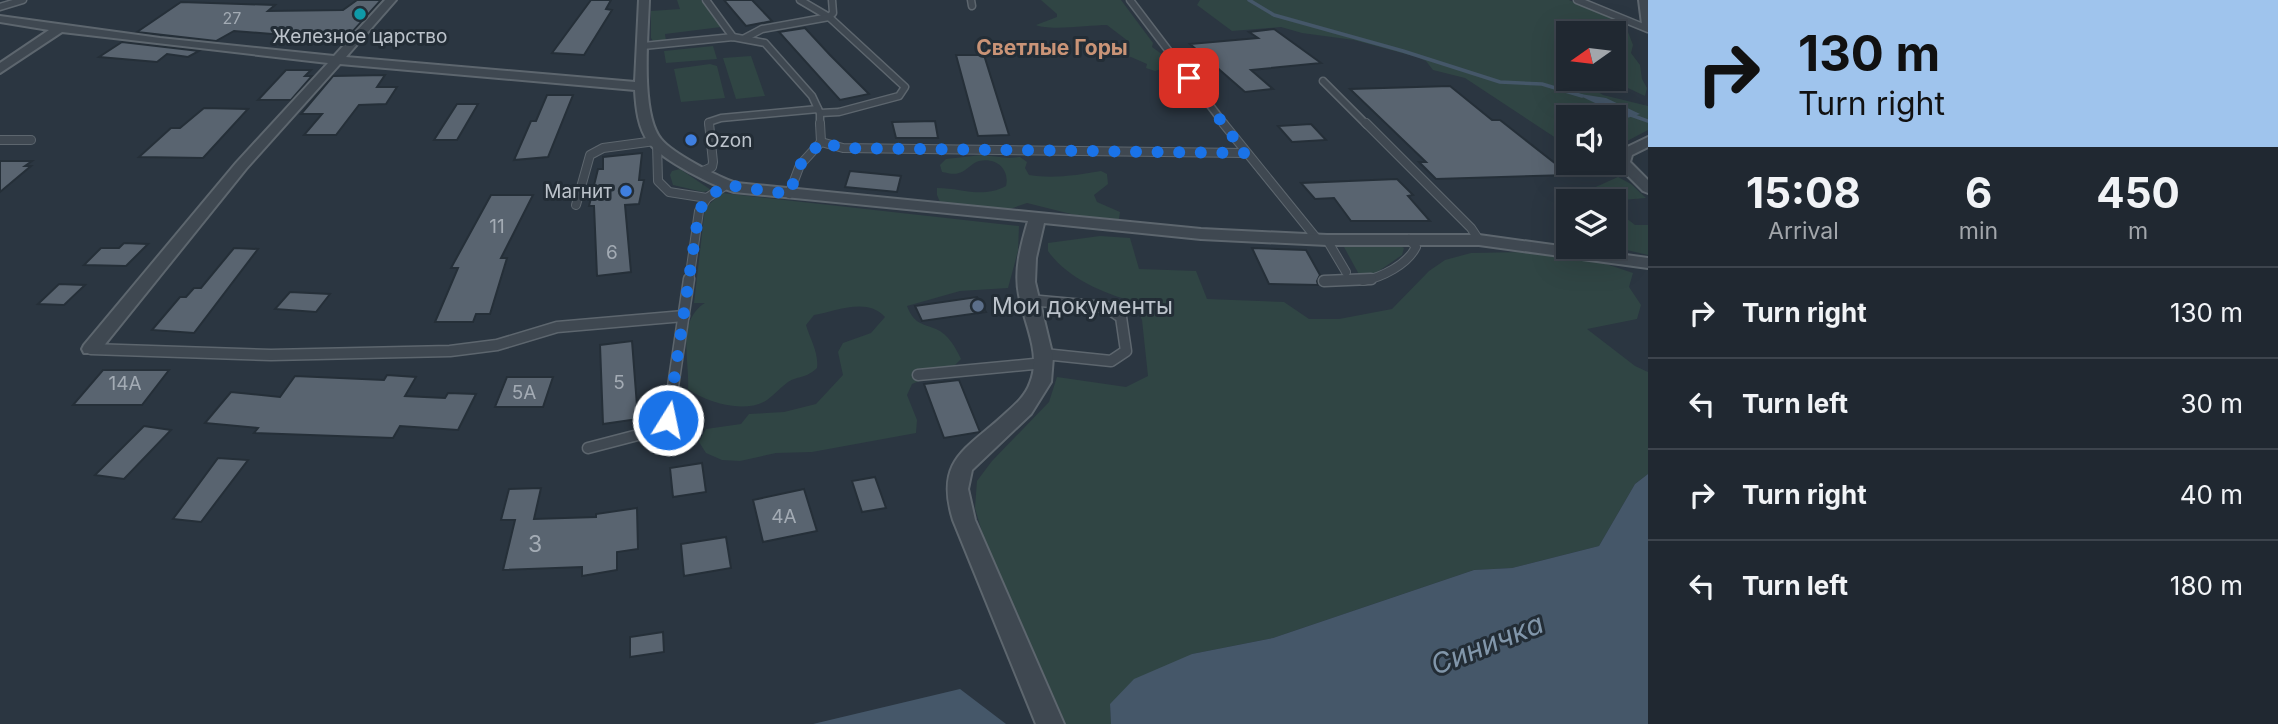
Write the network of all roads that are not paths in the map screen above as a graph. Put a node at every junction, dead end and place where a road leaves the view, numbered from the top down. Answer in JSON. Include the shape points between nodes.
{"nodes":[{"id":1,"x":23,"y":0,"type":"edge"},
{"id":2,"x":391,"y":0,"type":"edge"},
{"id":3,"x":644,"y":0,"type":"edge"},
{"id":4,"x":706,"y":0,"type":"edge"},
{"id":5,"x":800,"y":0,"type":"edge"},
{"id":6,"x":832,"y":0,"type":"edge"},
{"id":7,"x":1130,"y":0,"type":"edge"},
{"id":8,"x":1577,"y":0,"type":"edge"},
{"id":9,"x":1644,"y":0,"type":"edge"},
{"id":10,"x":0,"y":7,"type":"edge"},
{"id":11,"x":829,"y":17,"type":"junction"},
{"id":12,"x":0,"y":19,"type":"edge"},
{"id":13,"x":1648,"y":24,"type":"edge"},
{"id":14,"x":1648,"y":29,"type":"edge"},
{"id":15,"x":57,"y":30,"type":"junction"},
{"id":16,"x":733,"y":37,"type":"junction"},
{"id":17,"x":745,"y":38,"type":"junction"},
{"id":18,"x":643,"y":46,"type":"junction"},
{"id":19,"x":339,"y":59,"type":"junction"},
{"id":20,"x":0,"y":69,"type":"edge"},
{"id":21,"x":1323,"y":81,"type":"dead end"},
{"id":22,"x":643,"y":87,"type":"junction"},
{"id":23,"x":819,"y":111,"type":"junction"},
{"id":24,"x":0,"y":140,"type":"edge"},
{"id":25,"x":32,"y":140,"type":"dead end"},
{"id":26,"x":1648,"y":141,"type":"edge"},
{"id":27,"x":656,"y":142,"type":"junction"},
{"id":28,"x":821,"y":142,"type":"junction"},
{"id":29,"x":1245,"y":153,"type":"junction"},
{"id":30,"x":701,"y":172,"type":"junction"},
{"id":31,"x":726,"y":185,"type":"junction"},
{"id":32,"x":1648,"y":188,"type":"edge"},
{"id":33,"x":789,"y":194,"type":"junction"},
{"id":34,"x":707,"y":198,"type":"junction"},
{"id":35,"x":576,"y":205,"type":"dead end"},
{"id":36,"x":1037,"y":219,"type":"junction"},
{"id":37,"x":1322,"y":239,"type":"junction"},
{"id":38,"x":1409,"y":239,"type":"junction"},
{"id":39,"x":1479,"y":240,"type":"junction"},
{"id":40,"x":1648,"y":263,"type":"edge"},
{"id":41,"x":1346,"y":272,"type":"dead end"},
{"id":42,"x":1324,"y":281,"type":"dead end"},
{"id":43,"x":1029,"y":300,"type":"junction"},
{"id":44,"x":684,"y":316,"type":"junction"},
{"id":45,"x":91,"y":349,"type":"joint"},
{"id":46,"x":1044,"y":359,"type":"junction"},
{"id":47,"x":918,"y":375,"type":"dead end"},
{"id":48,"x":589,"y":448,"type":"dead end"},
{"id":49,"x":1050,"y":724,"type":"edge"}],
"edges":[{"from":1,"to":10,"type":"lane"},
{"from":2,"to":19,"type":"street"},
{"from":3,"to":18,"type":"street"},
{"from":4,"to":16,"type":"lane"},
{"from":5,"to":11,"type":"lane"},
{"from":6,"to":11,"type":"lane"},
{"from":7,"to":29,"type":"lane"},
{"from":8,"to":14,"type":"lane"},
{"from":9,"to":13,"type":"street"},
{"from":11,"to":17,"type":"lane","via":[[762,29]]},
{"from":11,"to":23,"type":"lane","via":[[905,87],[900,96],[839,112]]},
{"from":12,"to":15,"type":"street"},
{"from":15,"to":19,"type":"street","via":[[216,50]]},
{"from":15,"to":20,"type":"street"},
{"from":16,"to":17,"type":"lane"},
{"from":16,"to":18,"type":"lane"},
{"from":17,"to":23,"type":"lane","via":[[765,43],[813,96]]},
{"from":18,"to":22,"type":"street"},
{"from":19,"to":22,"type":"street"},
{"from":19,"to":45,"type":"street","via":[[240,166]]},
{"from":21,"to":39,"type":"lane"},
{"from":22,"to":27,"type":"street","via":[[644,111]]},
{"from":23,"to":28,"type":"lane"},
{"from":23,"to":30,"type":"lane","via":[[709,122],[713,162]]},
{"from":24,"to":25,"type":"lane"},
{"from":26,"to":32,"type":"street","via":[[1626,153],[1622,163]]},
{"from":27,"to":30,"type":"street"},
{"from":27,"to":34,"type":"lane","via":[[654,177],[661,188]]},
{"from":27,"to":35,"type":"lane","via":[[603,148],[590,155]]},
{"from":28,"to":29,"type":"lane","via":[[843,148]]},
{"from":28,"to":33,"type":"lane","via":[[800,165]]},
{"from":29,"to":37,"type":"lane"},
{"from":30,"to":31,"type":"street"},
{"from":31,"to":33,"type":"street"},
{"from":31,"to":34,"type":"lane"},
{"from":33,"to":36,"type":"street"},
{"from":34,"to":44,"type":"lane","via":[[699,211]]},
{"from":36,"to":37,"type":"street"},
{"from":36,"to":43,"type":"street","via":[[1027,250]]},
{"from":37,"to":38,"type":"street"},
{"from":37,"to":41,"type":"lane"},
{"from":38,"to":39,"type":"street"},
{"from":38,"to":42,"type":"lane","via":[[1416,247],[1413,256],[1379,279]]},
{"from":39,"to":40,"type":"street"},
{"from":43,"to":46,"type":"street"},
{"from":43,"to":46,"type":"lane","via":[[1106,307],[1121,317],[1126,351],[1111,361]]},
{"from":44,"to":45,"type":"lane","via":[[557,327],[497,345],[450,351],[271,355]]},
{"from":44,"to":48,"type":"lane","via":[[668,420],[657,430]]},
{"from":46,"to":47,"type":"lane"},
{"from":46,"to":49,"type":"street","via":[[1041,382],[1026,407],[967,461],[958,477],[957,497]]}]}
